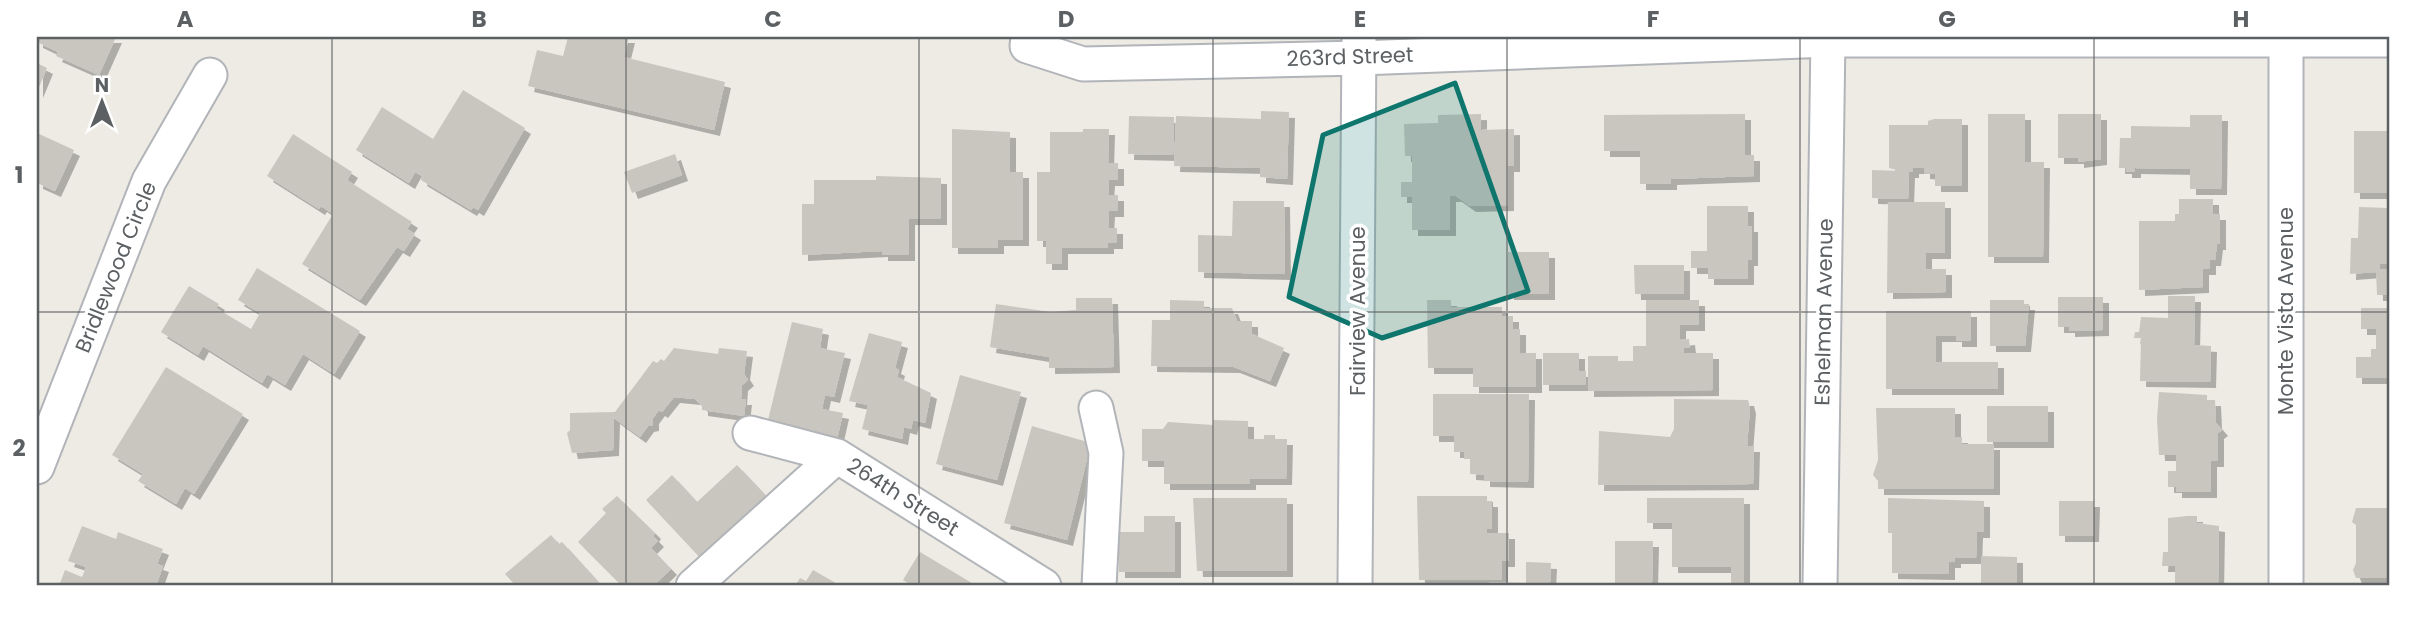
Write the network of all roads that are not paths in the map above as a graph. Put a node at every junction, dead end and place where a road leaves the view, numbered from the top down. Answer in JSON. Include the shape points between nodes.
{"nodes":[{"id":1,"x":1829,"y":38,"type":"edge"},
{"id":2,"x":2286,"y":38,"type":"edge"},
{"id":3,"x":2389,"y":40,"type":"edge"},
{"id":4,"x":1027,"y":41,"type":"edge"},
{"id":5,"x":1359,"y":47,"type":"edge"},
{"id":6,"x":210,"y":75,"type":"dead end"},
{"id":7,"x":1096,"y":408,"type":"dead end"},
{"id":8,"x":750,"y":433,"type":"dead end"},
{"id":9,"x":837,"y":456,"type":"junction"},
{"id":10,"x":37,"y":467,"type":"edge"},
{"id":11,"x":694,"y":586,"type":"edge"},
{"id":12,"x":1044,"y":586,"type":"edge"},
{"id":13,"x":1099,"y":586,"type":"edge"},
{"id":14,"x":1355,"y":586,"type":"edge"},
{"id":15,"x":1820,"y":586,"type":"edge"},
{"id":16,"x":2286,"y":586,"type":"edge"}],
"edges":[{"from":1,"to":2,"type":"street","name":"263rd Street"},
{"from":1,"to":5,"type":"street","name":"263rd Street"},
{"from":1,"to":15,"type":"street","name":"Eshelman Avenue"},
{"from":2,"to":3,"type":"street","name":"263rd Street"},
{"from":2,"to":16,"type":"street","name":"Monte Vista Avenue"},
{"from":4,"to":5,"type":"street","name":"263rd Street","via":[[1083,64]]},
{"from":5,"to":14,"type":"street","name":"Fairview Avenue"},
{"from":6,"to":10,"type":"street","name":"Bridlewood Circle","via":[[149,181]]},
{"from":7,"to":13,"type":"street","via":[[1106,453]]},
{"from":8,"to":9,"type":"street","name":"264th Street"},
{"from":9,"to":11,"type":"street"},
{"from":9,"to":12,"type":"street","name":"264th Street"}]}
